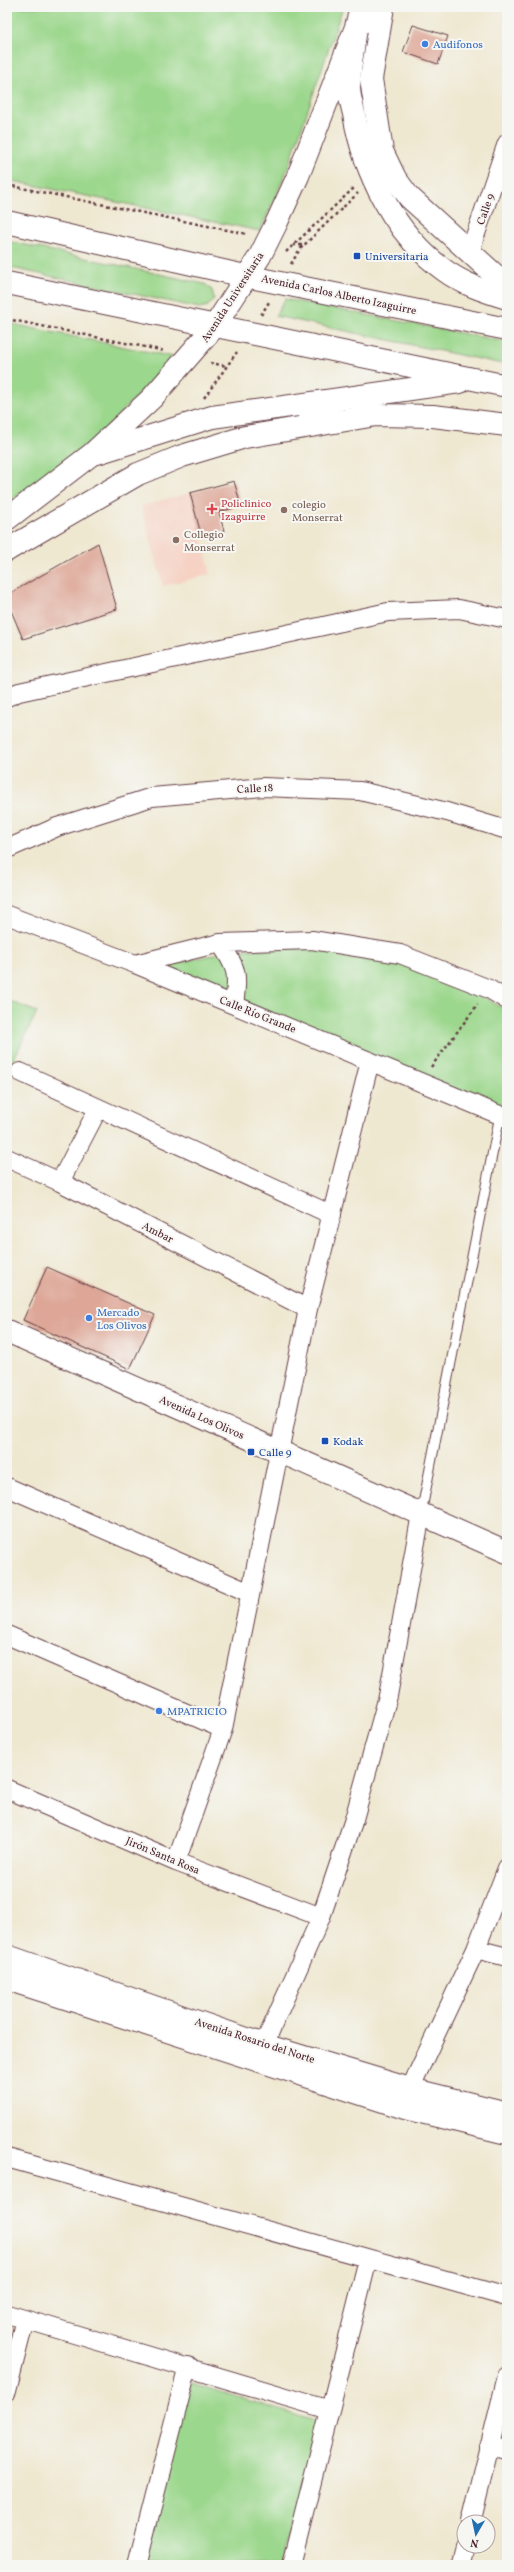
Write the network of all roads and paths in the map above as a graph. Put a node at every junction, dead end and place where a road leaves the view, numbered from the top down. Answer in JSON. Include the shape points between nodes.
{"nodes":[{"id":1,"x":380,"y":7,"type":"edge"},
{"id":2,"x":383,"y":7,"type":"edge"},
{"id":3,"x":358,"y":17,"type":"edge"},
{"id":4,"x":507,"y":143,"type":"edge"},
{"id":5,"x":7,"y":185,"type":"edge"},
{"id":6,"x":358,"y":192,"type":"dead end"},
{"id":7,"x":7,"y":222,"type":"edge"},
{"id":8,"x":268,"y":238,"type":"junction"},
{"id":9,"x":304,"y":245,"type":"junction"},
{"id":10,"x":464,"y":246,"type":"junction"},
{"id":11,"x":291,"y":264,"type":"dead end"},
{"id":12,"x":245,"y":276,"type":"junction"},
{"id":13,"x":7,"y":283,"type":"edge"},
{"id":14,"x":281,"y":283,"type":"junction"},
{"id":15,"x":507,"y":286,"type":"edge"},
{"id":16,"x":507,"y":298,"type":"edge"},
{"id":17,"x":507,"y":308,"type":"edge"},
{"id":18,"x":7,"y":319,"type":"edge"},
{"id":19,"x":462,"y":320,"type":"junction"},
{"id":20,"x":214,"y":327,"type":"junction"},
{"id":21,"x":507,"y":329,"type":"edge"},
{"id":22,"x":246,"y":339,"type":"junction"},
{"id":23,"x":167,"y":352,"type":"dead end"},
{"id":24,"x":478,"y":380,"type":"junction"},
{"id":25,"x":507,"y":386,"type":"edge"},
{"id":26,"x":332,"y":402,"type":"junction"},
{"id":27,"x":194,"y":423,"type":"junction"},
{"id":28,"x":507,"y":425,"type":"edge"},
{"id":29,"x":305,"y":426,"type":"junction"},
{"id":30,"x":92,"y":454,"type":"junction"},
{"id":31,"x":7,"y":519,"type":"edge"},
{"id":32,"x":7,"y":550,"type":"edge"},
{"id":33,"x":507,"y":619,"type":"edge"},
{"id":34,"x":7,"y":697,"type":"edge"},
{"id":35,"x":507,"y":830,"type":"edge"},
{"id":36,"x":7,"y":849,"type":"edge"},
{"id":37,"x":7,"y":915,"type":"edge"},
{"id":38,"x":220,"y":943,"type":"junction"},
{"id":39,"x":135,"y":964,"type":"junction"},
{"id":40,"x":489,"y":989,"type":"junction"},
{"id":41,"x":507,"y":1000,"type":"edge"},
{"id":42,"x":234,"y":1005,"type":"junction"},
{"id":43,"x":370,"y":1061,"type":"junction"},
{"id":44,"x":20,"y":1072,"type":"dead end"},
{"id":45,"x":420,"y":1081,"type":"junction"},
{"id":46,"x":98,"y":1108,"type":"junction"},
{"id":47,"x":504,"y":1116,"type":"edge"},
{"id":48,"x":7,"y":1158,"type":"edge"},
{"id":49,"x":60,"y":1182,"type":"junction"},
{"id":50,"x":332,"y":1215,"type":"junction"},
{"id":51,"x":308,"y":1309,"type":"junction"},
{"id":52,"x":7,"y":1331,"type":"edge"},
{"id":53,"x":281,"y":1452,"type":"junction"},
{"id":54,"x":7,"y":1487,"type":"edge"},
{"id":55,"x":420,"y":1514,"type":"junction"},
{"id":56,"x":507,"y":1552,"type":"edge"},
{"id":57,"x":250,"y":1593,"type":"junction"},
{"id":58,"x":7,"y":1635,"type":"edge"},
{"id":59,"x":223,"y":1729,"type":"junction"},
{"id":60,"x":7,"y":1789,"type":"edge"},
{"id":61,"x":176,"y":1862,"type":"junction"},
{"id":62,"x":507,"y":1868,"type":"edge"},
{"id":63,"x":321,"y":1917,"type":"junction"},
{"id":64,"x":476,"y":1949,"type":"junction"},
{"id":65,"x":7,"y":1956,"type":"edge"},
{"id":66,"x":507,"y":1956,"type":"edge"},
{"id":67,"x":7,"y":1979,"type":"edge"},
{"id":68,"x":261,"y":2053,"type":"junction"},
{"id":69,"x":408,"y":2098,"type":"junction"},
{"id":70,"x":507,"y":2113,"type":"edge"},
{"id":71,"x":507,"y":2133,"type":"edge"},
{"id":72,"x":7,"y":2158,"type":"edge"},
{"id":73,"x":368,"y":2259,"type":"junction"},
{"id":74,"x":507,"y":2297,"type":"edge"},
{"id":75,"x":7,"y":2314,"type":"edge"},
{"id":76,"x":26,"y":2319,"type":"junction"},
{"id":77,"x":188,"y":2366,"type":"junction"},
{"id":78,"x":507,"y":2376,"type":"edge"},
{"id":79,"x":7,"y":2391,"type":"edge"},
{"id":80,"x":330,"y":2410,"type":"junction"},
{"id":81,"x":490,"y":2446,"type":"junction"},
{"id":82,"x":507,"y":2450,"type":"edge"},
{"id":83,"x":473,"y":2514,"type":"edge"},
{"id":84,"x":463,"y":2554,"type":"edge"},
{"id":85,"x":137,"y":2565,"type":"edge"},
{"id":86,"x":291,"y":2565,"type":"edge"},
{"id":87,"x":460,"y":2565,"type":"edge"}],
"edges":[{"from":1,"to":3,"type":"main road"},
{"from":2,"to":10,"type":"main road","via":[[371,79],[382,151],[395,178],[409,198]]},
{"from":3,"to":8,"type":"main road","name":"Avenida Universitaria","via":[[298,176]]},
{"from":3,"to":16,"type":"main road","via":[[349,88],[358,142],[386,205],[415,244],[444,270],[477,289]]},
{"from":4,"to":10,"type":"street","name":"Calle 9"},
{"from":5,"to":8,"type":"path"},
{"from":6,"to":9,"type":"path"},
{"from":7,"to":12,"type":"main road","name":"Avenida Carlos Alberto Izaguirre"},
{"from":8,"to":9,"type":"path"},
{"from":8,"to":12,"type":"main road","name":"Avenida Universitaria"},
{"from":9,"to":11,"type":"path"},
{"from":10,"to":15,"type":"main road"},
{"from":12,"to":14,"type":"main road","name":"Avenida Carlos Alberto Izaguirre"},
{"from":12,"to":20,"type":"main road","name":"Avenida Universitaria"},
{"from":13,"to":20,"type":"main road"},
{"from":14,"to":19,"type":"main road","name":"Avenida Carlos Alberto Izaguirre"},
{"from":14,"to":22,"type":"path"},
{"from":17,"to":19,"type":"main road"},
{"from":18,"to":23,"type":"path"},
{"from":19,"to":21,"type":"main road","name":"Avenida Carlos Alberto Izaguirre"},
{"from":20,"to":22,"type":"main road"},
{"from":20,"to":30,"type":"main road","name":"Avenida Universitaria","via":[[152,398]]},
{"from":22,"to":24,"type":"main road"},
{"from":22,"to":27,"type":"path","via":[[202,400]]},
{"from":24,"to":25,"type":"main road"},
{"from":24,"to":26,"type":"main road"},
{"from":26,"to":27,"type":"main road","via":[[212,417]]},
{"from":26,"to":29,"type":"main road"},
{"from":27,"to":30,"type":"main road"},
{"from":28,"to":29,"type":"main road","via":[[433,416],[376,415]]},
{"from":29,"to":32,"type":"main road","via":[[245,437],[176,458],[138,474]]},
{"from":30,"to":31,"type":"main road","name":"Avenida Universitaria"},
{"from":33,"to":34,"type":"street","via":[[459,609],[388,612],[19,692]]},
{"from":35,"to":36,"type":"street","name":"Calle 18","via":[[447,812],[360,791],[263,786],[152,797],[57,827]]},
{"from":37,"to":39,"type":"street","name":"Calle Río Grande"},
{"from":38,"to":39,"type":"street"},
{"from":38,"to":40,"type":"street","via":[[312,940],[400,954]]},
{"from":38,"to":42,"type":"street","via":[[234,964],[237,980]]},
{"from":39,"to":42,"type":"street","name":"Calle Río Grande"},
{"from":40,"to":41,"type":"street"},
{"from":40,"to":45,"type":"path"},
{"from":42,"to":43,"type":"street","name":"Calle Río Grande"},
{"from":43,"to":45,"type":"street","name":"Calle Río Grande"},
{"from":43,"to":50,"type":"street"},
{"from":44,"to":46,"type":"street"},
{"from":45,"to":47,"type":"street","name":"Calle Río Grande"},
{"from":46,"to":49,"type":"street"},
{"from":46,"to":50,"type":"street"},
{"from":47,"to":55,"type":"lane"},
{"from":48,"to":49,"type":"street","name":"Ambar"},
{"from":49,"to":51,"type":"street","name":"Ambar"},
{"from":50,"to":51,"type":"street"},
{"from":51,"to":53,"type":"street"},
{"from":52,"to":53,"type":"main road","name":"Avenida Los Olivos"},
{"from":53,"to":55,"type":"main road","name":"Avenida Los Olivos"},
{"from":53,"to":57,"type":"street"},
{"from":54,"to":57,"type":"street"},
{"from":55,"to":56,"type":"main road","name":"Avenida Los Olivos"},
{"from":55,"to":63,"type":"street","via":[[388,1696],[354,1819]]},
{"from":57,"to":59,"type":"street"},
{"from":58,"to":59,"type":"street"},
{"from":59,"to":61,"type":"street"},
{"from":60,"to":61,"type":"street","name":"Jirón Santa Rosa"},
{"from":61,"to":63,"type":"street","name":"Jirón Santa Rosa"},
{"from":62,"to":64,"type":"street"},
{"from":63,"to":68,"type":"street"},
{"from":64,"to":66,"type":"street"},
{"from":64,"to":69,"type":"street"},
{"from":65,"to":68,"type":"main road","name":"Avenida Rosario del Norte"},
{"from":67,"to":68,"type":"main road","name":"Avenida Rosario del Norte"},
{"from":68,"to":69,"type":"main road","name":"Avenida Rosario del Norte"},
{"from":69,"to":70,"type":"main road","name":"Avenida Rosario del Norte"},
{"from":69,"to":71,"type":"main road","name":"Avenida Rosario del Norte"},
{"from":72,"to":73,"type":"street"},
{"from":73,"to":74,"type":"street"},
{"from":73,"to":80,"type":"street"},
{"from":75,"to":76,"type":"street"},
{"from":76,"to":77,"type":"street"},
{"from":76,"to":79,"type":"street"},
{"from":77,"to":80,"type":"street"},
{"from":77,"to":85,"type":"street"},
{"from":78,"to":81,"type":"street"},
{"from":80,"to":86,"type":"street"},
{"from":81,"to":82,"type":"street"},
{"from":81,"to":83,"type":"street"},
{"from":84,"to":87,"type":"street"}]}
